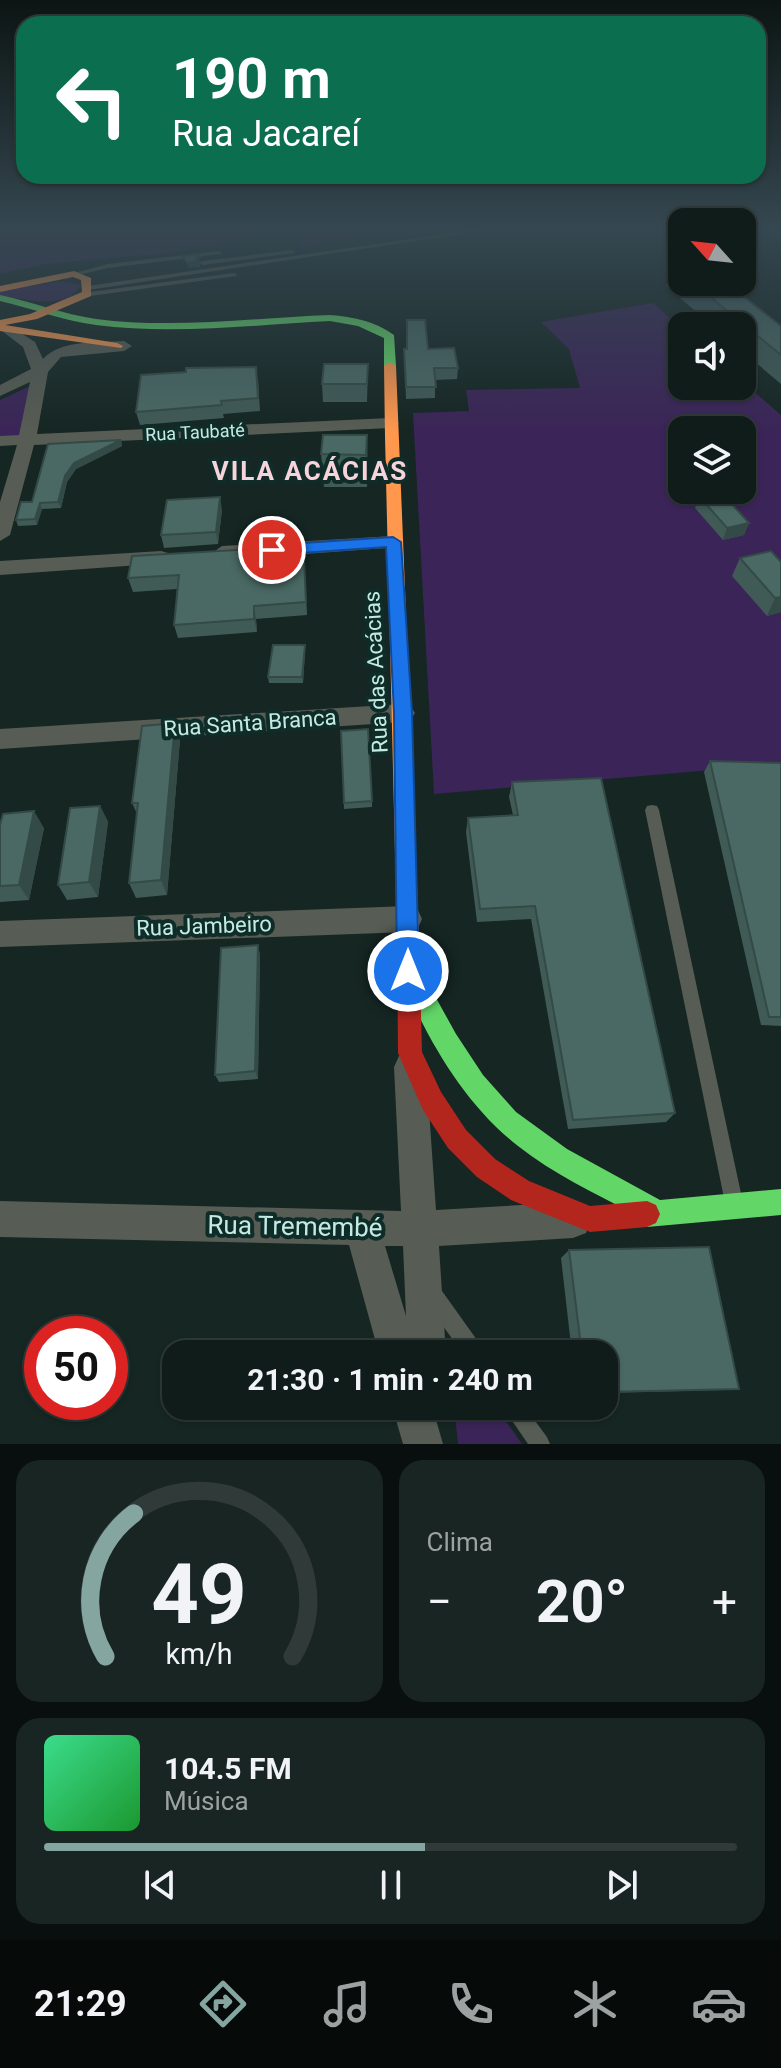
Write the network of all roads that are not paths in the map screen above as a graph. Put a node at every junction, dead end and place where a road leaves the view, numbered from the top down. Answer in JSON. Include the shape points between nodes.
{"nodes":[{"id":1,"x":68,"y":295,"type":"edge"},
{"id":2,"x":82,"y":295,"type":"edge"},
{"id":3,"x":0,"y":298,"type":"edge"},
{"id":4,"x":50,"y":309,"type":"junction"},
{"id":5,"x":92,"y":322,"type":"junction"},
{"id":6,"x":3,"y":327,"type":"edge"},
{"id":7,"x":124,"y":346,"type":"junction"},
{"id":8,"x":40,"y":371,"type":"junction"},
{"id":9,"x":392,"y":371,"type":"junction"},
{"id":10,"x":0,"y":391,"type":"edge"},
{"id":11,"x":390,"y":423,"type":"junction"},
{"id":12,"x":27,"y":440,"type":"junction"},
{"id":13,"x":0,"y":441,"type":"edge"},
{"id":14,"x":0,"y":535,"type":"edge"},
{"id":15,"x":393,"y":542,"type":"junction"},
{"id":16,"x":0,"y":568,"type":"edge"},
{"id":17,"x":403,"y":713,"type":"junction"},
{"id":18,"x":0,"y":739,"type":"edge"},
{"id":19,"x":652,"y":810,"type":"dead end"},
{"id":20,"x":408,"y":919,"type":"junction"},
{"id":21,"x":0,"y":934,"type":"edge"},
{"id":22,"x":408,"y":971,"type":"junction"},
{"id":23,"x":410,"y":1053,"type":"junction"},
{"id":24,"x":781,"y":1202,"type":"edge"},
{"id":25,"x":734,"y":1206,"type":"junction"},
{"id":26,"x":660,"y":1214,"type":"junction"},
{"id":27,"x":0,"y":1219,"type":"edge"},
{"id":28,"x":590,"y":1219,"type":"junction"},
{"id":29,"x":362,"y":1227,"type":"junction"},
{"id":30,"x":417,"y":1229,"type":"junction"},
{"id":31,"x":422,"y":1280,"type":"junction"},
{"id":32,"x":394,"y":1340,"type":"edge"},
{"id":33,"x":426,"y":1340,"type":"edge"},
{"id":34,"x":465,"y":1340,"type":"edge"},
{"id":35,"x":416,"y":1420,"type":"edge"},
{"id":36,"x":431,"y":1420,"type":"edge"},
{"id":37,"x":522,"y":1420,"type":"edge"},
{"id":38,"x":423,"y":1444,"type":"edge"},
{"id":39,"x":432,"y":1444,"type":"edge"},
{"id":40,"x":540,"y":1444,"type":"edge"}],
"edges":[{"from":1,"to":4,"type":"main road"},
{"from":2,"to":5,"type":"main road","via":[[83,313]]},
{"from":3,"to":4,"type":"main road"},
{"from":4,"to":5,"type":"main road"},
{"from":4,"to":6,"type":"main road"},
{"from":5,"to":9,"type":"main road","name":"Rua das Acácias","via":[[357,320],[390,337]]},
{"from":6,"to":7,"type":"main road"},
{"from":6,"to":8,"type":"street","via":[[30,345]]},
{"from":7,"to":8,"type":"street","via":[[63,351]]},
{"from":7,"to":9,"type":"main road","via":[[327,331],[371,343]]},
{"from":8,"to":10,"type":"street"},
{"from":8,"to":12,"type":"street"},
{"from":9,"to":11,"type":"main road","name":"Rua das Acácias"},
{"from":11,"to":12,"type":"street","name":"Rua Taubaté"},
{"from":11,"to":15,"type":"main road","name":"Rua das Acácias"},
{"from":12,"to":13,"type":"street","name":"Rua Taubaté"},
{"from":12,"to":14,"type":"street"},
{"from":15,"to":16,"type":"street"},
{"from":15,"to":17,"type":"main road","name":"Rua das Acácias"},
{"from":17,"to":18,"type":"street","name":"Rua Santa Branca"},
{"from":17,"to":20,"type":"main road","name":"Rua das Acácias"},
{"from":19,"to":25,"type":"lane"},
{"from":20,"to":21,"type":"street","name":"Rua Jambeiro"},
{"from":20,"to":22,"type":"main road","name":"Rua das Acácias"},
{"from":22,"to":23,"type":"main road","name":"Rua das Acácias"},
{"from":22,"to":26,"type":"main road","name":"Rua das Acácias","via":[[450,1050],[513,1126]]},
{"from":23,"to":28,"type":"main road","name":"Rua das Acácias","via":[[457,1139],[486,1168],[520,1191]]},
{"from":23,"to":30,"type":"street"},
{"from":24,"to":25,"type":"main road"},
{"from":25,"to":26,"type":"main road"},
{"from":26,"to":28,"type":"main road","name":"Rua das Acácias"},
{"from":27,"to":29,"type":"street","name":"Rua Tremembé"},
{"from":28,"to":30,"type":"street","name":"Rua Tremembé"},
{"from":29,"to":30,"type":"street","name":"Rua Tremembé"},
{"from":29,"to":32,"type":"street"},
{"from":30,"to":31,"type":"street"},
{"from":31,"to":33,"type":"street"},
{"from":31,"to":34,"type":"lane"},
{"from":35,"to":38,"type":"street"},
{"from":36,"to":39,"type":"street"},
{"from":37,"to":40,"type":"lane"}]}
